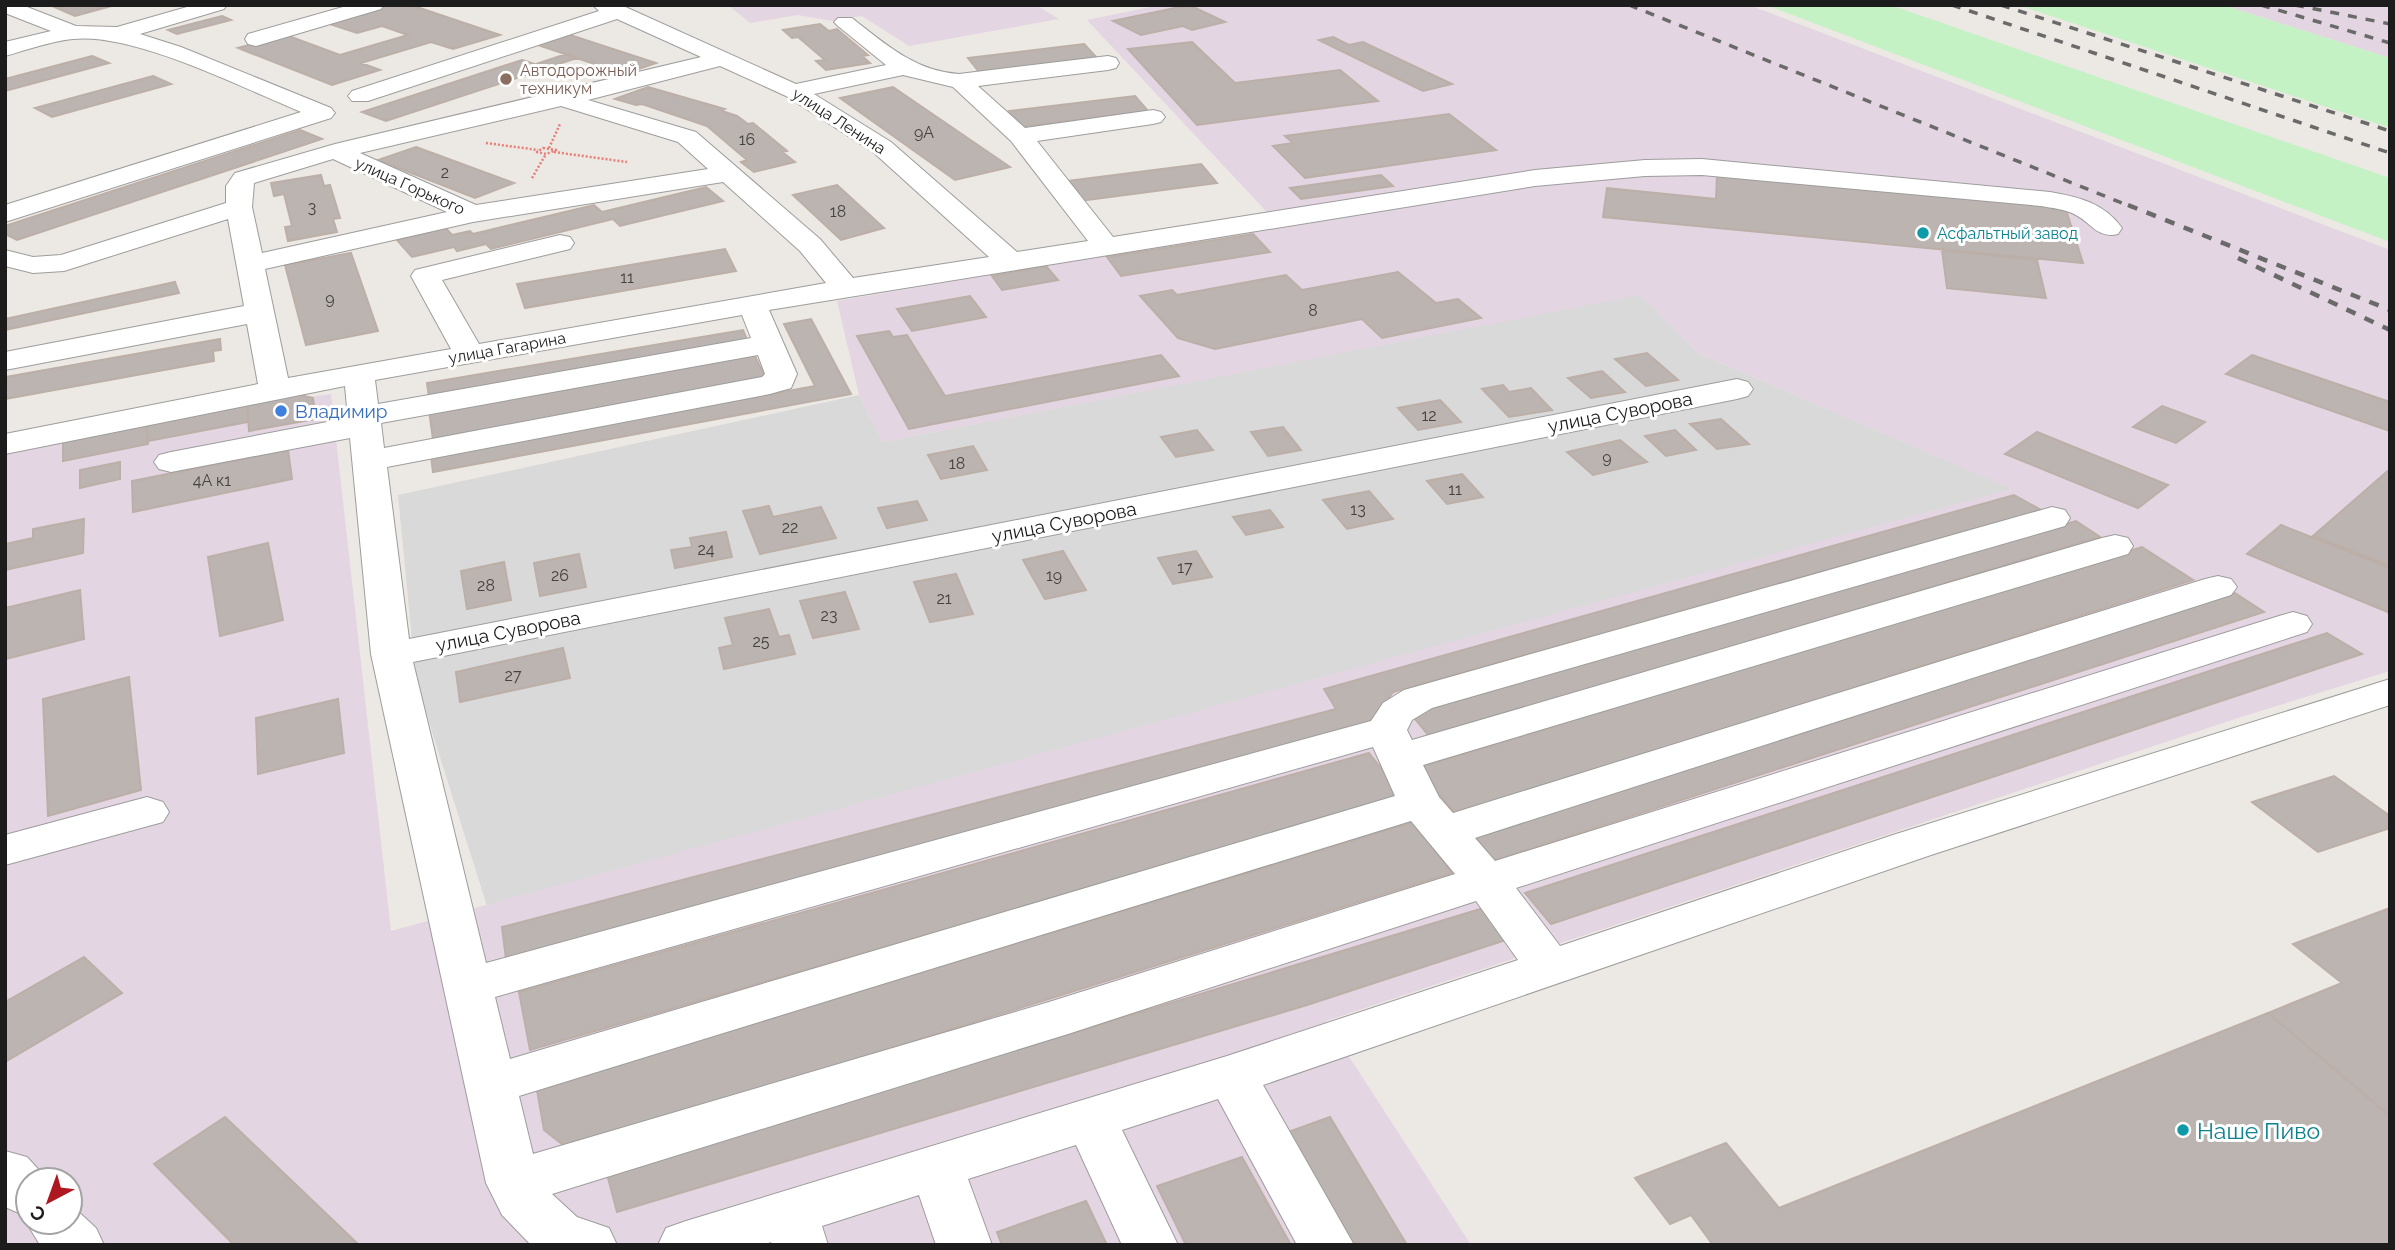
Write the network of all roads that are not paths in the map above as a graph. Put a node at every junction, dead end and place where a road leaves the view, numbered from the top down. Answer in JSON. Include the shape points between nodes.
{"nodes":[{"id":1,"x":217,"y":5,"type":"edge"},
{"id":2,"x":374,"y":5,"type":"edge"},
{"id":3,"x":8,"y":8,"type":"edge"},
{"id":4,"x":610,"y":8,"type":"edge"},
{"id":5,"x":845,"y":22,"type":"dead end"},
{"id":6,"x":73,"y":32,"type":"junction"},
{"id":7,"x":118,"y":34,"type":"junction"},
{"id":8,"x":256,"y":39,"type":"dead end"},
{"id":9,"x":5,"y":49,"type":"edge"},
{"id":10,"x":722,"y":59,"type":"junction"},
{"id":11,"x":1108,"y":63,"type":"dead end"},
{"id":12,"x":904,"y":68,"type":"junction"},
{"id":13,"x":959,"y":81,"type":"junction"},
{"id":14,"x":794,"y":91,"type":"junction"},
{"id":15,"x":360,"y":96,"type":"dead end"},
{"id":16,"x":563,"y":99,"type":"junction"},
{"id":17,"x":1153,"y":117,"type":"dead end"},
{"id":18,"x":1020,"y":136,"type":"junction"},
{"id":19,"x":335,"y":151,"type":"junction"},
{"id":20,"x":729,"y":173,"type":"junction"},
{"id":21,"x":239,"y":207,"type":"junction"},
{"id":22,"x":5,"y":214,"type":"edge"},
{"id":23,"x":473,"y":214,"type":"junction"},
{"id":24,"x":2108,"y":228,"type":"dead end"},
{"id":25,"x":560,"y":243,"type":"dead end"},
{"id":26,"x":1105,"y":245,"type":"junction"},
{"id":27,"x":5,"y":258,"type":"edge"},
{"id":28,"x":1010,"y":261,"type":"junction"},
{"id":29,"x":249,"y":264,"type":"junction"},
{"id":30,"x":846,"y":288,"type":"junction"},
{"id":31,"x":753,"y":306,"type":"junction"},
{"id":32,"x":261,"y":312,"type":"junction"},
{"id":33,"x":768,"y":344,"type":"junction"},
{"id":34,"x":470,"y":355,"type":"junction"},
{"id":35,"x":5,"y":361,"type":"edge"},
{"id":36,"x":359,"y":374,"type":"junction"},
{"id":37,"x":1737,"y":389,"type":"dead end"},
{"id":38,"x":275,"y":391,"type":"junction"},
{"id":39,"x":363,"y":421,"type":"junction"},
{"id":40,"x":5,"y":444,"type":"edge"},
{"id":41,"x":367,"y":461,"type":"junction"},
{"id":42,"x":171,"y":462,"type":"dead end"},
{"id":43,"x":2052,"y":518,"type":"dead end"},
{"id":44,"x":2115,"y":546,"type":"dead end"},
{"id":45,"x":2218,"y":587,"type":"dead end"},
{"id":46,"x":2293,"y":624,"type":"dead end"},
{"id":47,"x":391,"y":654,"type":"junction"},
{"id":48,"x":2390,"y":691,"type":"edge"},
{"id":49,"x":1392,"y":744,"type":"junction"},
{"id":50,"x":147,"y":812,"type":"dead end"},
{"id":51,"x":1433,"y":817,"type":"junction"},
{"id":52,"x":5,"y":850,"type":"edge"},
{"id":53,"x":1485,"y":880,"type":"junction"},
{"id":54,"x":1549,"y":966,"type":"junction"},
{"id":55,"x":468,"y":986,"type":"junction"},
{"id":56,"x":1231,"y":1075,"type":"junction"},
{"id":57,"x":490,"y":1085,"type":"junction"},
{"id":58,"x":1090,"y":1119,"type":"junction"},
{"id":59,"x":936,"y":1167,"type":"junction"},
{"id":60,"x":513,"y":1183,"type":"junction"},
{"id":61,"x":795,"y":1229,"type":"edge"},
{"id":62,"x":589,"y":1245,"type":"edge"},
{"id":63,"x":686,"y":1245,"type":"edge"},
{"id":64,"x":964,"y":1245,"type":"edge"},
{"id":65,"x":1150,"y":1245,"type":"edge"},
{"id":66,"x":1326,"y":1245,"type":"edge"}],
"edges":[{"from":1,"to":7,"type":"street"},
{"from":2,"to":8,"type":"street"},
{"from":3,"to":6,"type":"street"},
{"from":4,"to":10,"type":"street","name":"улица Ленина"},
{"from":4,"to":15,"type":"street"},
{"from":5,"to":12,"type":"street"},
{"from":6,"to":7,"type":"street"},
{"from":6,"to":9,"type":"street"},
{"from":7,"to":22,"type":"street","via":[[323,113]]},
{"from":10,"to":14,"type":"street","name":"улица Ленина"},
{"from":10,"to":16,"type":"street"},
{"from":11,"to":13,"type":"street"},
{"from":12,"to":13,"type":"street","via":[[941,81]]},
{"from":12,"to":14,"type":"street"},
{"from":13,"to":18,"type":"street"},
{"from":14,"to":28,"type":"street","name":"улица Ленина","via":[[882,147]]},
{"from":16,"to":19,"type":"street"},
{"from":16,"to":20,"type":"street","via":[[687,137]]},
{"from":17,"to":18,"type":"street"},
{"from":18,"to":26,"type":"street"},
{"from":19,"to":21,"type":"street","name":"улица Горького","via":[[244,178],[239,186]]},
{"from":19,"to":23,"type":"street","name":"улица Горького"},
{"from":20,"to":23,"type":"street","name":"улица Горького"},
{"from":20,"to":30,"type":"street","via":[[810,245]]},
{"from":21,"to":27,"type":"street","via":[[80,260],[33,265]]},
{"from":21,"to":29,"type":"street"},
{"from":23,"to":29,"type":"street"},
{"from":24,"to":26,"type":"street","name":"улица Гагарина","via":[[2096,214],[2041,198],[1674,166],[1535,178]]},
{"from":25,"to":34,"type":"street","via":[[425,276]]},
{"from":26,"to":28,"type":"street","name":"улица Гагарина"},
{"from":28,"to":30,"type":"street","name":"улица Гагарина"},
{"from":29,"to":32,"type":"street"},
{"from":30,"to":31,"type":"street","name":"улица Гагарина"},
{"from":31,"to":33,"type":"street"},
{"from":31,"to":34,"type":"street","name":"улица Гагарина"},
{"from":32,"to":35,"type":"street"},
{"from":32,"to":38,"type":"street"},
{"from":33,"to":39,"type":"street"},
{"from":33,"to":41,"type":"street","via":[[781,374],[779,381],[770,385]]},
{"from":34,"to":36,"type":"street","name":"улица Гагарина"},
{"from":36,"to":38,"type":"street","name":"улица Гагарина"},
{"from":36,"to":39,"type":"street"},
{"from":37,"to":47,"type":"street","name":"улица Суворова"},
{"from":38,"to":40,"type":"street","name":"улица Гагарина"},
{"from":39,"to":41,"type":"street"},
{"from":39,"to":42,"type":"street"},
{"from":41,"to":47,"type":"street"},
{"from":43,"to":49,"type":"street","via":[[1418,699],[1397,712]]},
{"from":44,"to":49,"type":"street"},
{"from":45,"to":51,"type":"street","via":[[1635,768]]},
{"from":46,"to":53,"type":"street"},
{"from":47,"to":55,"type":"street"},
{"from":48,"to":54,"type":"street"},
{"from":49,"to":51,"type":"street"},
{"from":49,"to":55,"type":"street"},
{"from":50,"to":52,"type":"street"},
{"from":51,"to":53,"type":"street"},
{"from":51,"to":57,"type":"street"},
{"from":53,"to":54,"type":"street"},
{"from":53,"to":60,"type":"street","via":[[1050,1021]]},
{"from":54,"to":56,"type":"street"},
{"from":55,"to":57,"type":"street"},
{"from":56,"to":58,"type":"street"},
{"from":56,"to":66,"type":"street"},
{"from":57,"to":60,"type":"street"},
{"from":58,"to":59,"type":"street"},
{"from":58,"to":65,"type":"street"},
{"from":59,"to":61,"type":"street"},
{"from":59,"to":64,"type":"street"},
{"from":60,"to":62,"type":"street","via":[[521,1199],[558,1235]]},
{"from":61,"to":63,"type":"street"}]}
